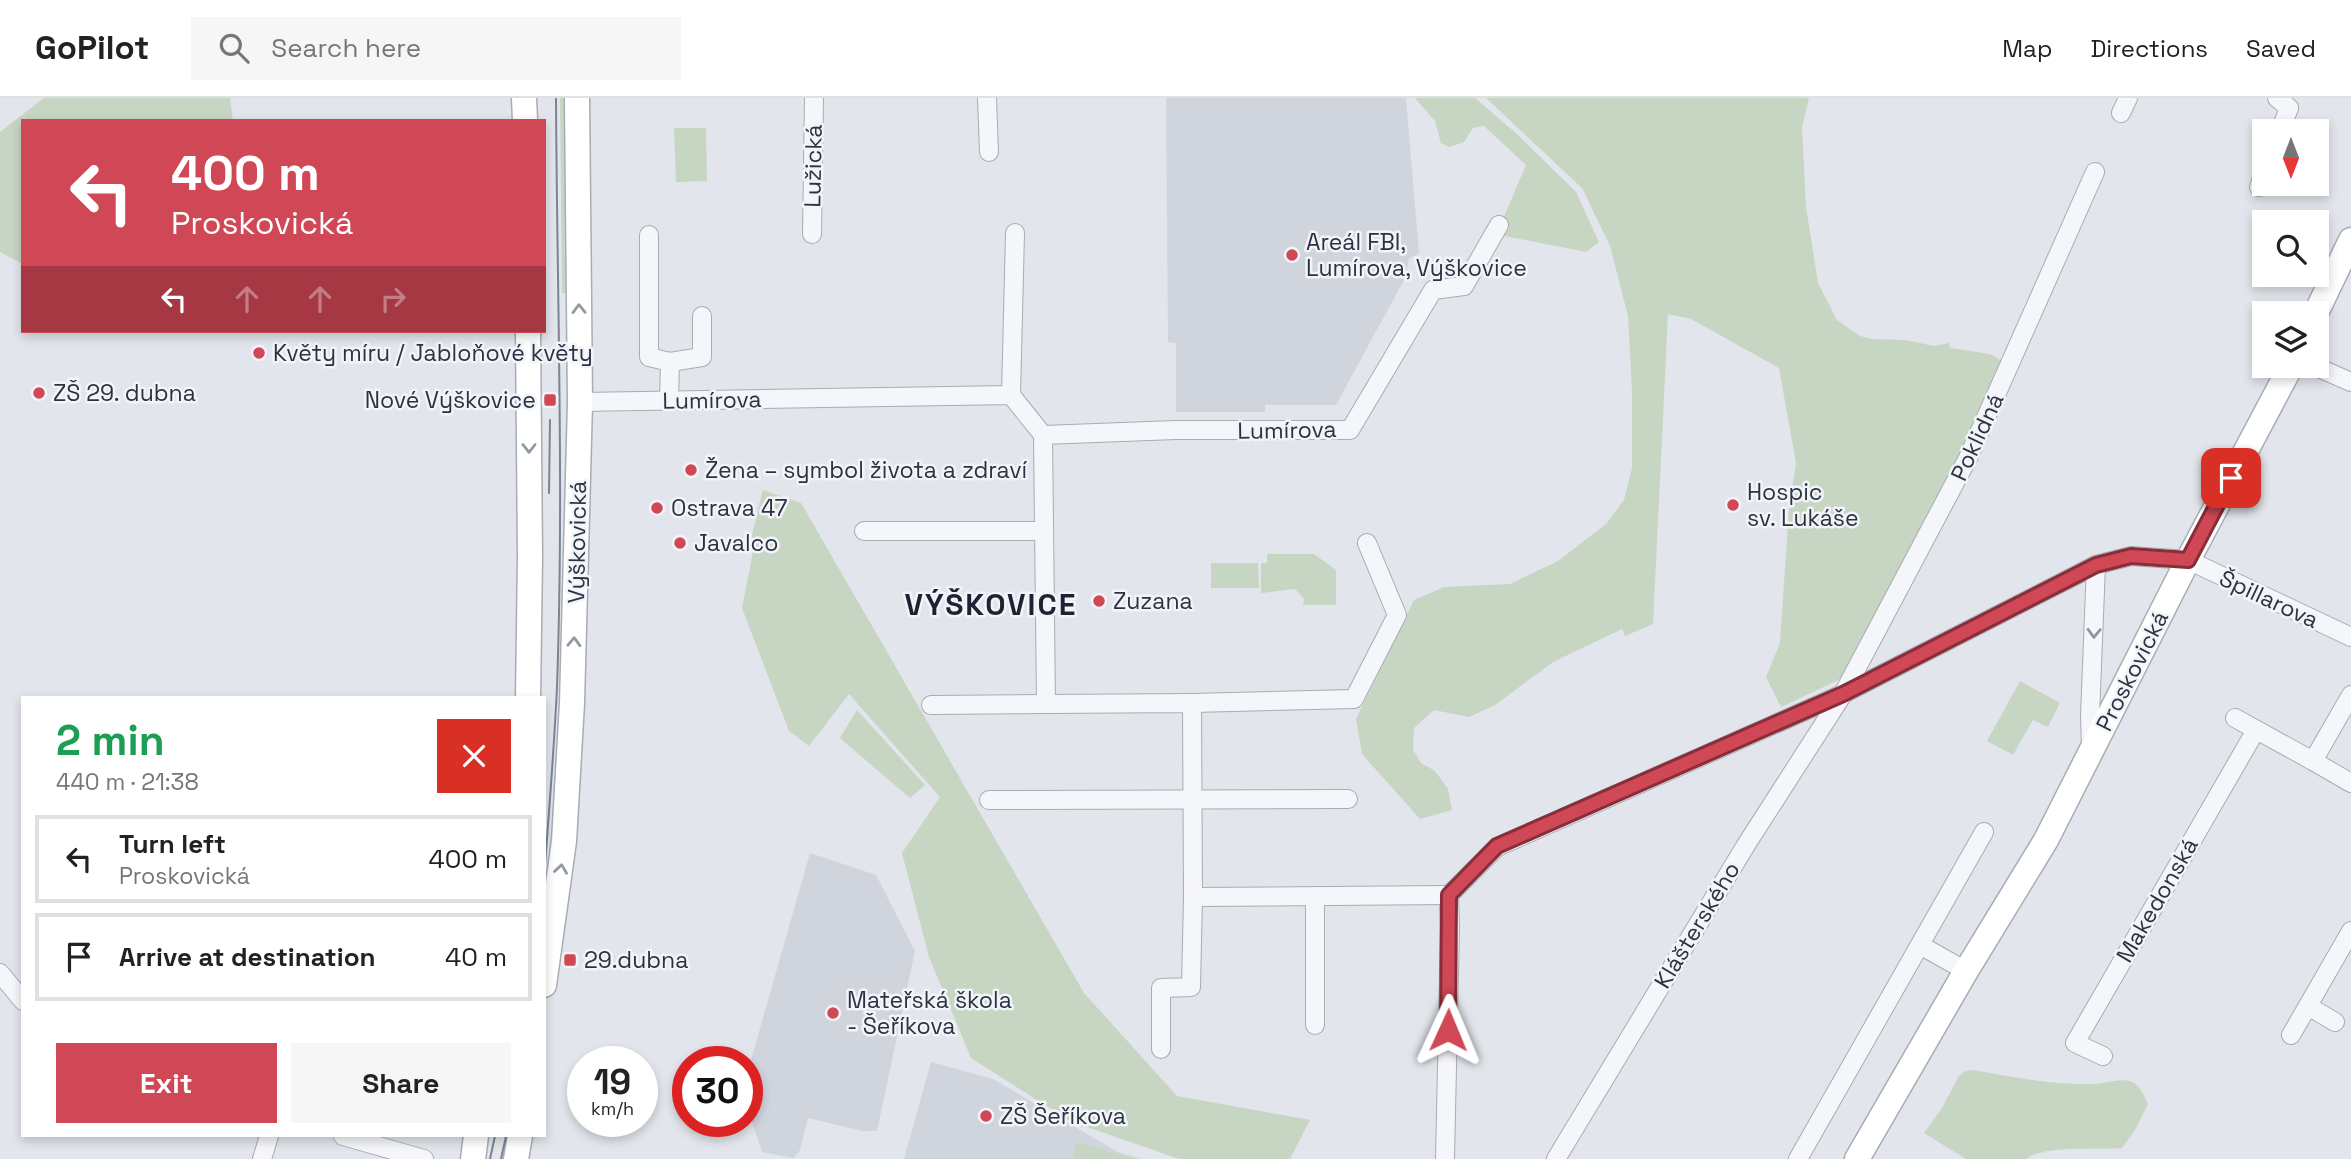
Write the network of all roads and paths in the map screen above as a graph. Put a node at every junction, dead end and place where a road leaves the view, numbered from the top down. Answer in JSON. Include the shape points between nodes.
{"nodes":[{"id":1,"x":524,"y":98,"type":"edge"},
{"id":2,"x":577,"y":98,"type":"edge"},
{"id":3,"x":814,"y":98,"type":"edge"},
{"id":4,"x":987,"y":98,"type":"edge"},
{"id":5,"x":2286,"y":101,"type":"edge"},
{"id":6,"x":525,"y":119,"type":"edge"},
{"id":7,"x":2282,"y":119,"type":"edge"},
{"id":8,"x":989,"y":152,"type":"dead end"},
{"id":9,"x":2095,"y":172,"type":"dead end"},
{"id":10,"x":1499,"y":225,"type":"dead end"},
{"id":11,"x":1015,"y":233,"type":"dead end"},
{"id":12,"x":812,"y":234,"type":"dead end"},
{"id":13,"x":649,"y":235,"type":"dead end"},
{"id":14,"x":2351,"y":240,"type":"edge"},
{"id":15,"x":2322,"y":301,"type":"edge"},
{"id":16,"x":702,"y":316,"type":"dead end"},
{"id":17,"x":528,"y":333,"type":"edge"},
{"id":18,"x":670,"y":362,"type":"junction"},
{"id":19,"x":2329,"y":372,"type":"edge"},
{"id":20,"x":2285,"y":378,"type":"edge"},
{"id":21,"x":2351,"y":382,"type":"edge"},
{"id":22,"x":1012,"y":395,"type":"junction"},
{"id":23,"x":668,"y":401,"type":"junction"},
{"id":24,"x":580,"y":402,"type":"junction"},
{"id":25,"x":1043,"y":435,"type":"junction"},
{"id":26,"x":864,"y":531,"type":"dead end"},
{"id":27,"x":1043,"y":531,"type":"junction"},
{"id":28,"x":1367,"y":542,"type":"dead end"},
{"id":29,"x":2188,"y":560,"type":"junction"},
{"id":30,"x":2096,"y":565,"type":"junction"},
{"id":31,"x":2351,"y":637,"type":"edge"},
{"id":32,"x":1843,"y":694,"type":"junction"},
{"id":33,"x":2351,"y":695,"type":"edge"},
{"id":34,"x":528,"y":696,"type":"edge"},
{"id":35,"x":1192,"y":703,"type":"junction"},
{"id":36,"x":1046,"y":704,"type":"junction"},
{"id":37,"x":931,"y":705,"type":"dead end"},
{"id":38,"x":2235,"y":718,"type":"dead end"},
{"id":39,"x":2256,"y":730,"type":"junction"},
{"id":40,"x":2091,"y":752,"type":"junction"},
{"id":41,"x":2313,"y":761,"type":"junction"},
{"id":42,"x":2351,"y":783,"type":"edge"},
{"id":43,"x":1348,"y":799,"type":"dead end"},
{"id":44,"x":989,"y":800,"type":"dead end"},
{"id":45,"x":1192,"y":800,"type":"junction"},
{"id":46,"x":1984,"y":832,"type":"dead end"},
{"id":47,"x":1449,"y":895,"type":"junction"},
{"id":48,"x":1315,"y":896,"type":"junction"},
{"id":49,"x":1193,"y":897,"type":"junction"},
{"id":50,"x":2351,"y":931,"type":"edge"},
{"id":51,"x":1920,"y":944,"type":"junction"},
{"id":52,"x":546,"y":971,"type":"edge"},
{"id":53,"x":1966,"y":971,"type":"junction"},
{"id":54,"x":0,"y":973,"type":"edge"},
{"id":55,"x":21,"y":999,"type":"edge"},
{"id":56,"x":2308,"y":1006,"type":"junction"},
{"id":57,"x":2335,"y":1022,"type":"dead end"},
{"id":58,"x":1315,"y":1025,"type":"dead end"},
{"id":59,"x":2291,"y":1035,"type":"dead end"},
{"id":60,"x":1161,"y":1049,"type":"dead end"},
{"id":61,"x":2103,"y":1056,"type":"dead end"},
{"id":62,"x":269,"y":1137,"type":"edge"},
{"id":63,"x":346,"y":1137,"type":"edge"},
{"id":64,"x":476,"y":1137,"type":"edge"},
{"id":65,"x":520,"y":1137,"type":"edge"},
{"id":66,"x":262,"y":1159,"type":"edge"},
{"id":67,"x":424,"y":1159,"type":"edge"},
{"id":68,"x":473,"y":1159,"type":"edge"},
{"id":69,"x":516,"y":1159,"type":"edge"},
{"id":70,"x":1445,"y":1159,"type":"edge"},
{"id":71,"x":1556,"y":1159,"type":"edge"},
{"id":72,"x":1798,"y":1159,"type":"edge"},
{"id":73,"x":1857,"y":1159,"type":"edge"}],
"edges":[{"from":1,"to":6,"type":"street"},
{"from":24,"to":2,"type":"street","name":"Výškovická","one_way":true},
{"from":3,"to":12,"type":"street","name":"Lužická"},
{"from":4,"to":8,"type":"street"},
{"from":5,"to":7,"type":"street"},
{"from":9,"to":32,"type":"street","name":"Poklidná","via":[[1968,458]]},
{"from":10,"to":25,"type":"street","name":"Lumírova","via":[[1464,286],[1433,290],[1350,430]]},
{"from":11,"to":22,"type":"street"},
{"from":13,"to":18,"type":"street","via":[[649,357]]},
{"from":14,"to":15,"type":"street"},
{"from":16,"to":18,"type":"street","via":[[702,357]]},
{"from":17,"to":34,"type":"street","name":"Výškovická","one_way":true},
{"from":18,"to":23,"type":"street"},
{"from":19,"to":21,"type":"street"},
{"from":20,"to":29,"type":"street","name":"Proskovická"},
{"from":22,"to":23,"type":"street","name":"Lumírova"},
{"from":22,"to":25,"type":"street"},
{"from":23,"to":24,"type":"street","name":"Lumírova"},
{"from":52,"to":24,"type":"street","name":"Výškovická","one_way":true,"via":[[565,841]]},
{"from":25,"to":27,"type":"street"},
{"from":26,"to":27,"type":"street"},
{"from":27,"to":36,"type":"street"},
{"from":28,"to":35,"type":"street","via":[[1397,615],[1354,699]]},
{"from":29,"to":30,"type":"street","via":[[2131,556]]},
{"from":29,"to":31,"type":"street","name":"Špillarova"},
{"from":29,"to":40,"type":"street","name":"Proskovická"},
{"from":30,"to":32,"type":"street"},
{"from":30,"to":40,"type":"street","one_way":true},
{"from":32,"to":47,"type":"street","via":[[1497,846]]},
{"from":32,"to":71,"type":"street","name":"Klášterského"},
{"from":33,"to":41,"type":"street"},
{"from":35,"to":36,"type":"street"},
{"from":35,"to":45,"type":"street"},
{"from":36,"to":37,"type":"street"},
{"from":38,"to":39,"type":"street"},
{"from":39,"to":41,"type":"street"},
{"from":39,"to":61,"type":"street","name":"Makedonská","via":[[2075,1043]]},
{"from":40,"to":53,"type":"street","name":"Proskovická","via":[[2046,840]]},
{"from":41,"to":42,"type":"street"},
{"from":43,"to":45,"type":"street"},
{"from":44,"to":45,"type":"street"},
{"from":45,"to":49,"type":"street"},
{"from":46,"to":51,"type":"street"},
{"from":47,"to":48,"type":"street"},
{"from":47,"to":70,"type":"street"},
{"from":48,"to":49,"type":"street"},
{"from":48,"to":58,"type":"street"},
{"from":49,"to":60,"type":"street","via":[[1191,987],[1161,988]]},
{"from":50,"to":56,"type":"street"},
{"from":51,"to":53,"type":"street"},
{"from":51,"to":72,"type":"street"},
{"from":53,"to":73,"type":"street","name":"Proskovická"},
{"from":54,"to":55,"type":"street"},
{"from":56,"to":57,"type":"street"},
{"from":56,"to":59,"type":"street"},
{"from":62,"to":66,"type":"street"},
{"from":63,"to":67,"type":"street"},
{"from":64,"to":68,"type":"street"},
{"from":65,"to":69,"type":"street"}]}
